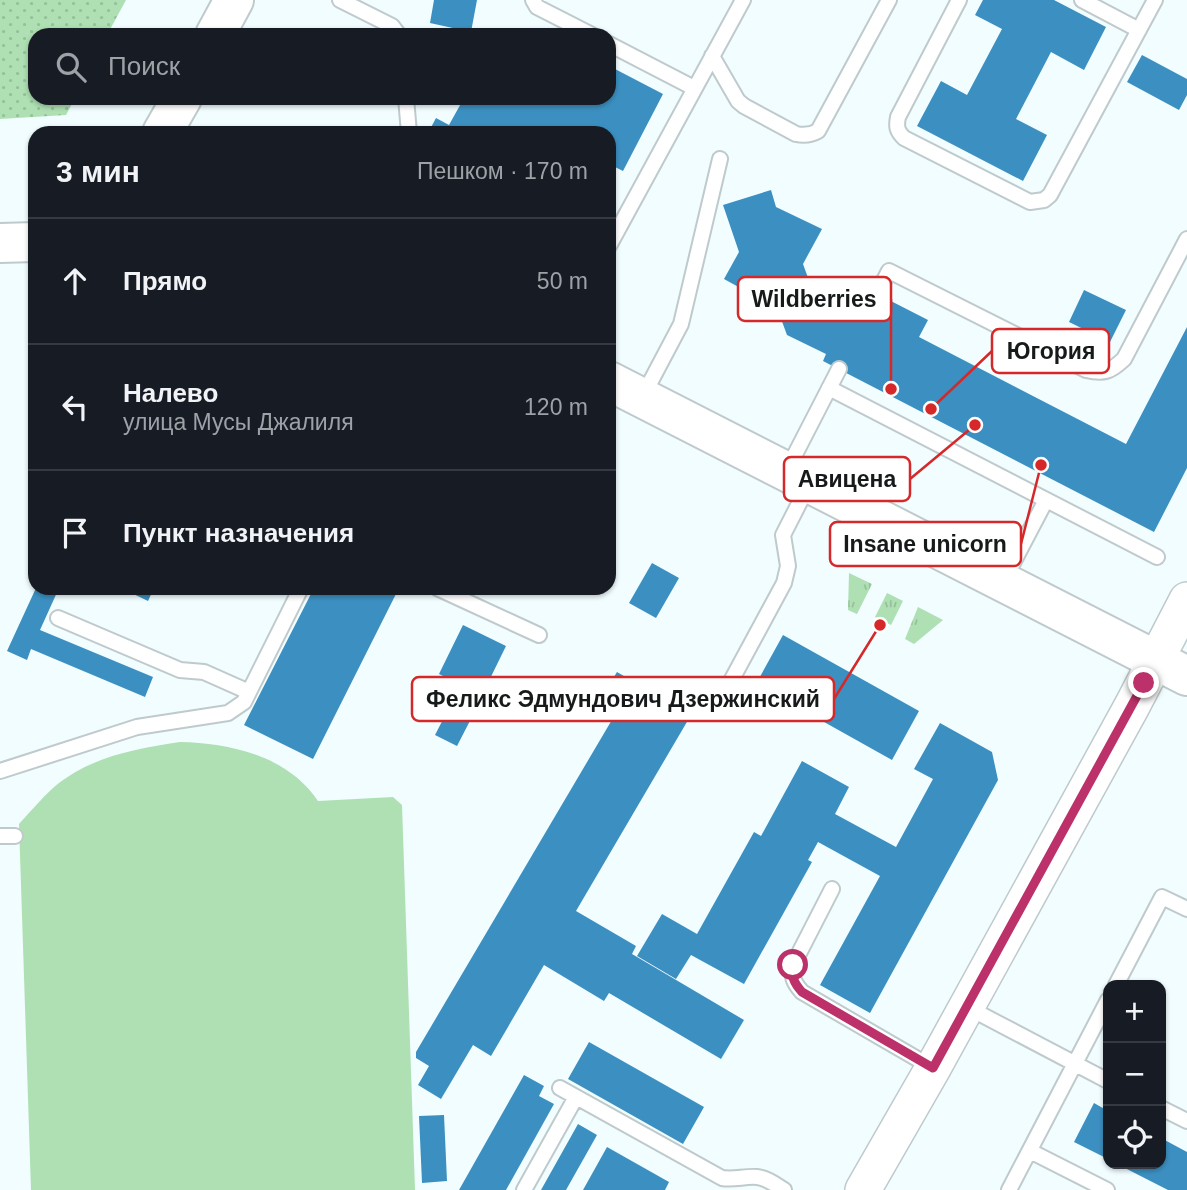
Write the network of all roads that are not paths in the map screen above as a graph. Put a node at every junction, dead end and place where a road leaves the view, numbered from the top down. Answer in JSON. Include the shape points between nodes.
{"nodes":[{"id":1,"x":234,"y":0,"type":"edge"},
{"id":2,"x":340,"y":0,"type":"edge"},
{"id":3,"x":533,"y":0,"type":"edge"},
{"id":4,"x":743,"y":0,"type":"edge"},
{"id":5,"x":959,"y":0,"type":"edge"},
{"id":6,"x":1082,"y":0,"type":"edge"},
{"id":7,"x":1155,"y":0,"type":"edge"},
{"id":8,"x":883,"y":2,"type":"edge"},
{"id":9,"x":219,"y":28,"type":"edge"},
{"id":10,"x":394,"y":28,"type":"edge"},
{"id":11,"x":578,"y":28,"type":"edge"},
{"id":12,"x":1139,"y":30,"type":"junction"},
{"id":13,"x":616,"y":48,"type":"edge"},
{"id":14,"x":712,"y":56,"type":"junction"},
{"id":15,"x":694,"y":88,"type":"junction"},
{"id":16,"x":180,"y":105,"type":"edge"},
{"id":17,"x":183,"y":105,"type":"edge"},
{"id":18,"x":187,"y":105,"type":"edge"},
{"id":19,"x":407,"y":105,"type":"edge"},
{"id":20,"x":167,"y":126,"type":"edge"},
{"id":21,"x":178,"y":126,"type":"edge"},
{"id":22,"x":194,"y":126,"type":"edge"},
{"id":23,"x":408,"y":126,"type":"edge"},
{"id":24,"x":720,"y":159,"type":"dead end"},
{"id":25,"x":616,"y":233,"type":"edge"},
{"id":26,"x":1187,"y":239,"type":"edge"},
{"id":27,"x":28,"y":242,"type":"edge"},
{"id":28,"x":0,"y":243,"type":"edge"},
{"id":29,"x":867,"y":313,"type":"dead end"},
{"id":30,"x":839,"y":369,"type":"dead end"},
{"id":31,"x":829,"y":388,"type":"junction"},
{"id":32,"x":626,"y":389,"type":"edge"},
{"id":33,"x":798,"y":477,"type":"junction"},
{"id":34,"x":1046,"y":500,"type":"junction"},
{"id":35,"x":1157,"y":557,"type":"dead end"},
{"id":36,"x":1003,"y":582,"type":"junction"},
{"id":37,"x":298,"y":595,"type":"edge"},
{"id":38,"x":453,"y":595,"type":"edge"},
{"id":39,"x":1187,"y":600,"type":"edge"},
{"id":40,"x":58,"y":618,"type":"dead end"},
{"id":41,"x":538,"y":635,"type":"dead end"},
{"id":42,"x":1171,"y":668,"type":"edge"},
{"id":43,"x":249,"y":692,"type":"junction"},
{"id":44,"x":717,"y":706,"type":"dead end"},
{"id":45,"x":0,"y":771,"type":"edge"},
{"id":46,"x":832,"y":889,"type":"dead end"},
{"id":47,"x":1187,"y":909,"type":"edge"},
{"id":48,"x":1119,"y":980,"type":"edge"},
{"id":49,"x":967,"y":1007,"type":"junction"},
{"id":50,"x":1103,"y":1010,"type":"edge"},
{"id":51,"x":1075,"y":1063,"type":"junction"},
{"id":52,"x":933,"y":1068,"type":"junction"},
{"id":53,"x":1103,"y":1078,"type":"edge"},
{"id":54,"x":560,"y":1088,"type":"dead end"},
{"id":55,"x":576,"y":1097,"type":"junction"},
{"id":56,"x":1166,"y":1110,"type":"edge"},
{"id":57,"x":1187,"y":1121,"type":"edge"},
{"id":58,"x":1030,"y":1151,"type":"junction"},
{"id":59,"x":524,"y":1190,"type":"edge"},
{"id":60,"x":784,"y":1190,"type":"edge"},
{"id":61,"x":863,"y":1190,"type":"edge"},
{"id":62,"x":1009,"y":1190,"type":"edge"},
{"id":63,"x":1107,"y":1190,"type":"edge"}],
"edges":[{"from":1,"to":9,"type":"main road"},
{"from":2,"to":10,"type":"lane"},
{"from":3,"to":11,"type":"lane","via":[[537,7]]},
{"from":4,"to":14,"type":"lane"},
{"from":5,"to":12,"type":"lane","via":[[898,117],[898,132],[1030,202],[1050,195]]},
{"from":6,"to":12,"type":"lane"},
{"from":7,"to":12,"type":"lane"},
{"from":8,"to":14,"type":"lane","via":[[813,134],[796,134],[744,106]]},
{"from":13,"to":15,"type":"lane"},
{"from":14,"to":15,"type":"lane"},
{"from":15,"to":25,"type":"lane"},
{"from":16,"to":20,"type":"main road"},
{"from":17,"to":21,"type":"main road"},
{"from":18,"to":22,"type":"main road"},
{"from":19,"to":23,"type":"lane"},
{"from":24,"to":32,"type":"lane","via":[[681,324]]},
{"from":26,"to":29,"type":"lane","via":[[1124,359],[1114,369],[1099,373],[889,271]]},
{"from":27,"to":28,"type":"main road"},
{"from":30,"to":31,"type":"lane"},
{"from":31,"to":33,"type":"lane"},
{"from":31,"to":34,"type":"lane"},
{"from":32,"to":33,"type":"main road"},
{"from":33,"to":36,"type":"main road"},
{"from":33,"to":44,"type":"lane","via":[[783,535],[788,566],[784,583]]},
{"from":34,"to":35,"type":"lane"},
{"from":34,"to":36,"type":"lane"},
{"from":36,"to":42,"type":"main road"},
{"from":37,"to":43,"type":"lane"},
{"from":38,"to":41,"type":"lane"},
{"from":39,"to":42,"type":"street"},
{"from":40,"to":43,"type":"lane","via":[[180,670],[204,672]]},
{"from":42,"to":49,"type":"street"},
{"from":43,"to":45,"type":"lane","via":[[244,702],[228,713],[137,727]]},
{"from":46,"to":52,"type":"lane","via":[[793,965],[795,984]]},
{"from":47,"to":48,"type":"lane","via":[[1162,897]]},
{"from":49,"to":51,"type":"lane"},
{"from":49,"to":52,"type":"street"},
{"from":50,"to":51,"type":"lane"},
{"from":51,"to":53,"type":"lane"},
{"from":51,"to":58,"type":"lane"},
{"from":52,"to":61,"type":"street"},
{"from":54,"to":55,"type":"lane"},
{"from":55,"to":59,"type":"lane"},
{"from":55,"to":60,"type":"lane","via":[[722,1178],[757,1177]]},
{"from":56,"to":57,"type":"lane"},
{"from":58,"to":62,"type":"lane"},
{"from":58,"to":63,"type":"lane"}]}
